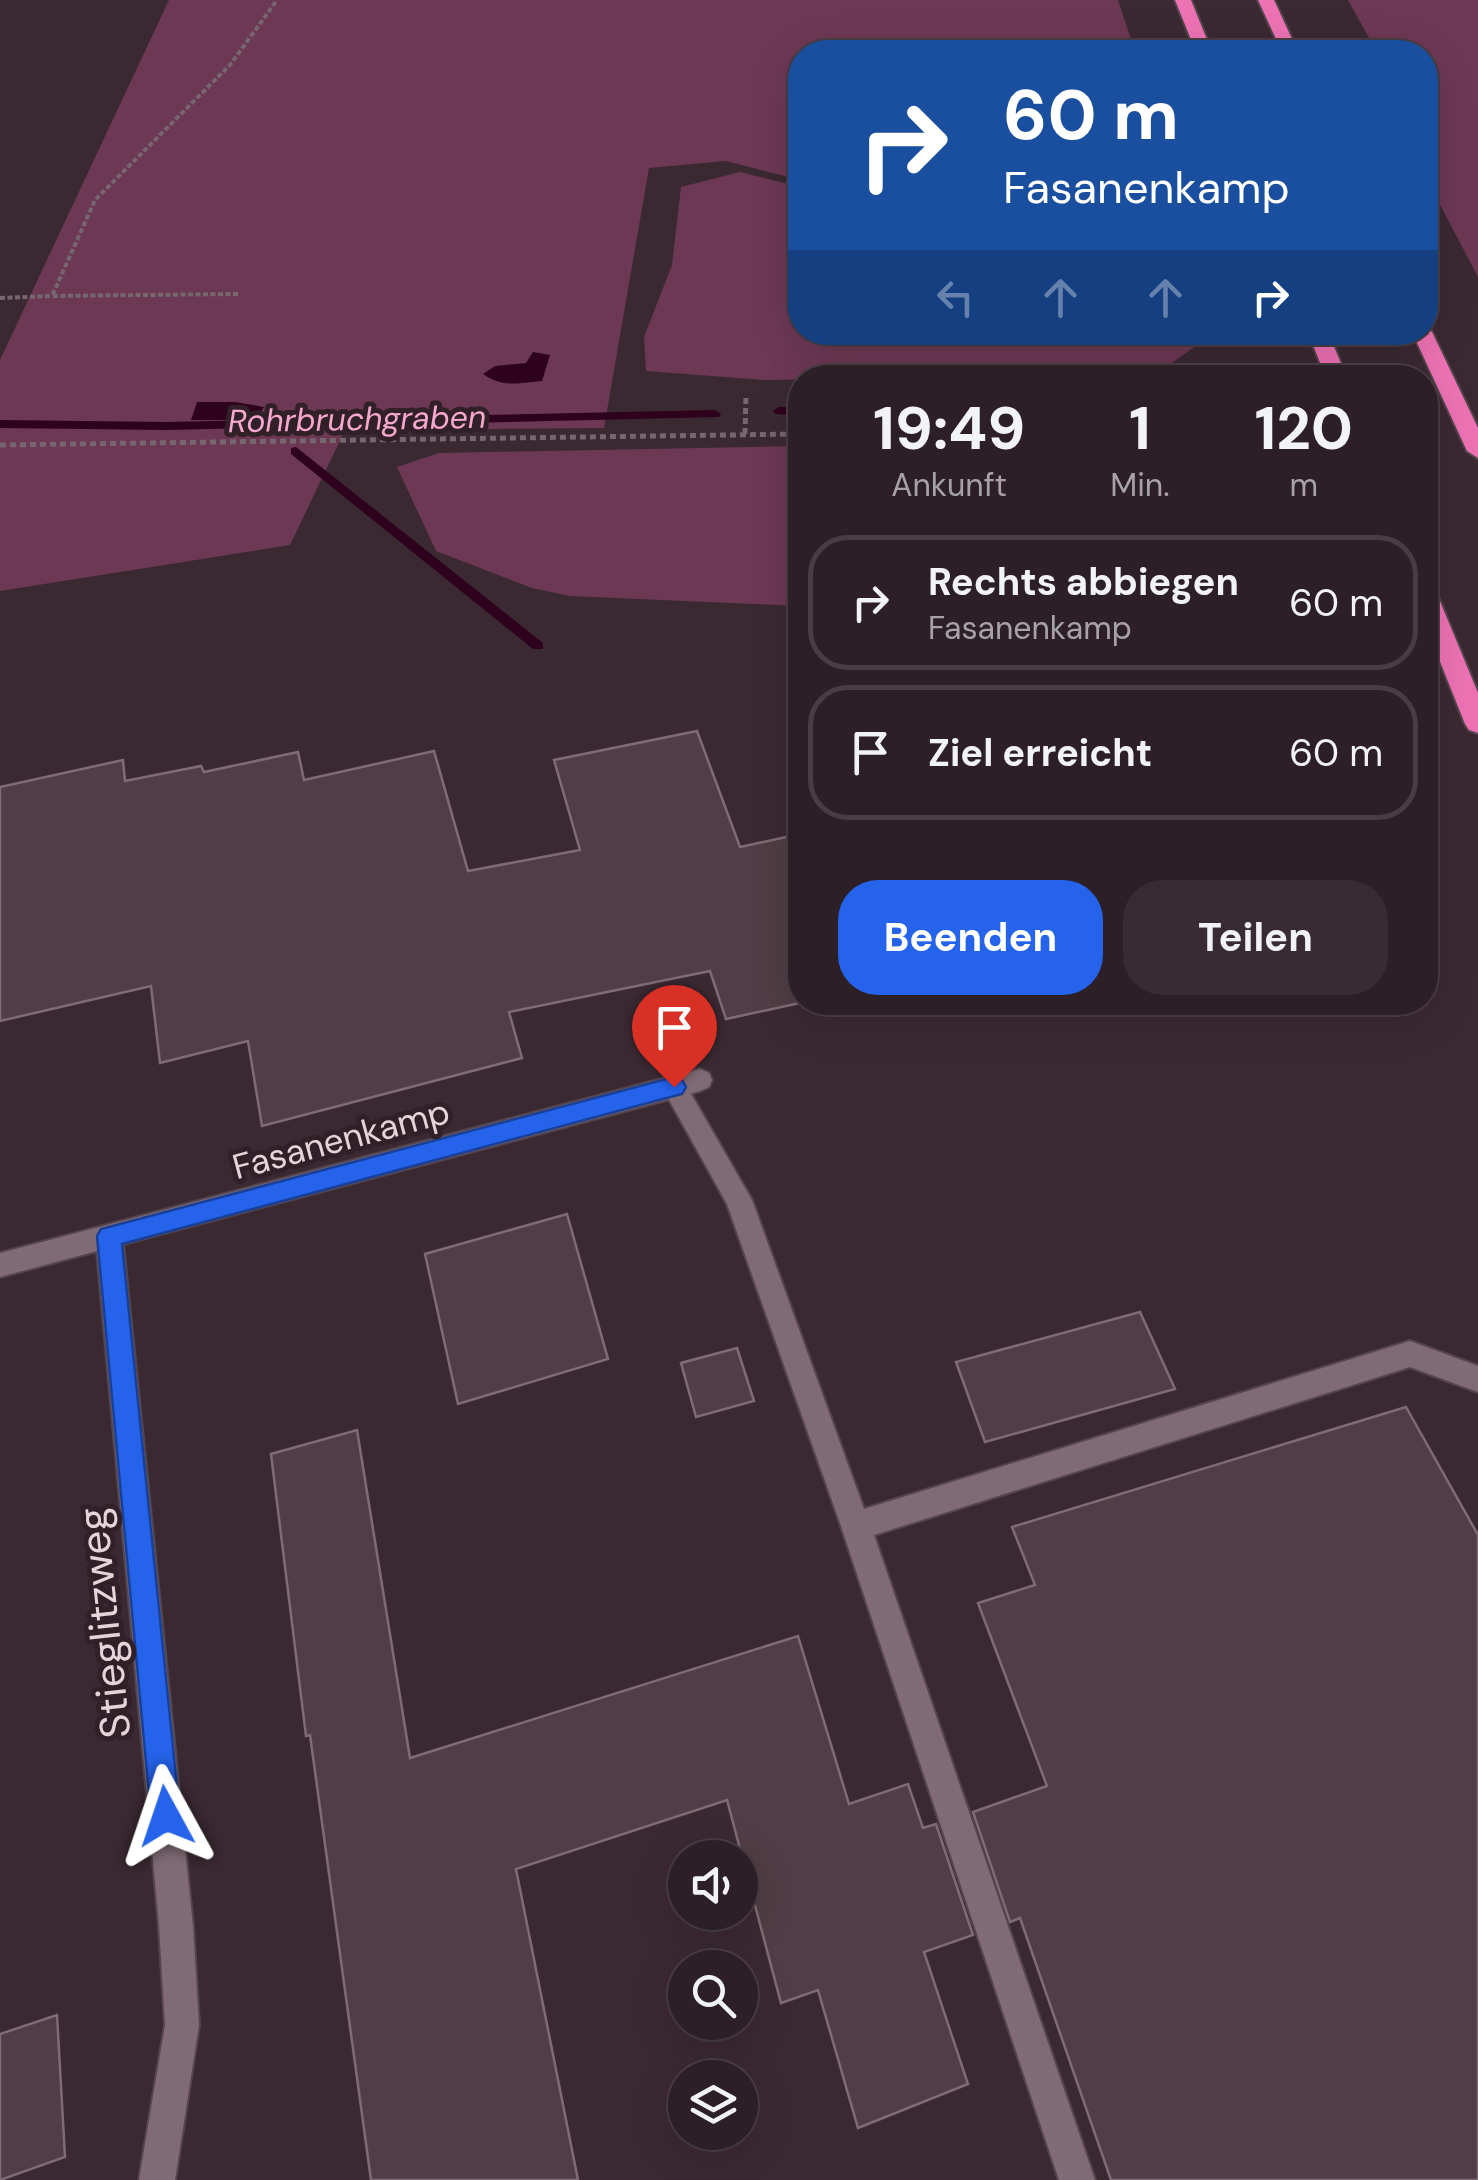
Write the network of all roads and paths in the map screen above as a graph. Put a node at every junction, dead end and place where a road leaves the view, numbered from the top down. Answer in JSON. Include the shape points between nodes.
{"nodes":[{"id":1,"x":277,"y":0,"type":"edge"},
{"id":2,"x":1183,"y":0,"type":"edge"},
{"id":3,"x":1266,"y":0,"type":"edge"},
{"id":4,"x":1199,"y":40,"type":"edge"},
{"id":5,"x":1284,"y":40,"type":"edge"},
{"id":6,"x":238,"y":294,"type":"dead end"},
{"id":7,"x":52,"y":296,"type":"junction"},
{"id":8,"x":0,"y":298,"type":"edge"},
{"id":9,"x":1438,"y":366,"type":"edge"},
{"id":10,"x":746,"y":394,"type":"dead end"},
{"id":11,"x":745,"y":434,"type":"junction"},
{"id":12,"x":788,"y":434,"type":"edge"},
{"id":13,"x":0,"y":446,"type":"edge"},
{"id":14,"x":1478,"y":451,"type":"edge"},
{"id":15,"x":1438,"y":626,"type":"edge"},
{"id":16,"x":1478,"y":724,"type":"edge"},
{"id":17,"x":109,"y":1236,"type":"junction"},
{"id":18,"x":0,"y":1265,"type":"edge"},
{"id":19,"x":1478,"y":1379,"type":"edge"},
{"id":20,"x":856,"y":1526,"type":"junction"},
{"id":21,"x":157,"y":2180,"type":"edge"},
{"id":22,"x":1077,"y":2180,"type":"edge"}],
"edges":[{"from":1,"to":7,"type":"path","via":[[230,65],[95,200]]},
{"from":2,"to":4,"type":"highway"},
{"from":3,"to":5,"type":"highway"},
{"from":6,"to":7,"type":"path"},
{"from":7,"to":8,"type":"path"},
{"from":9,"to":14,"type":"highway"},
{"from":10,"to":11,"type":"path"},
{"from":11,"to":12,"type":"path"},
{"from":11,"to":13,"type":"path"},
{"from":15,"to":16,"type":"highway"},
{"from":17,"to":18,"type":"street","name":"Fasanenkamp"},
{"from":17,"to":20,"type":"street","name":"Fasanenkamp","via":[[687,1083],[739,1200]]},
{"from":17,"to":21,"type":"street","name":"Stieglitzweg","via":[[182,2025]]},
{"from":19,"to":20,"type":"street","via":[[1410,1354]]},
{"from":20,"to":22,"type":"street"}]}
